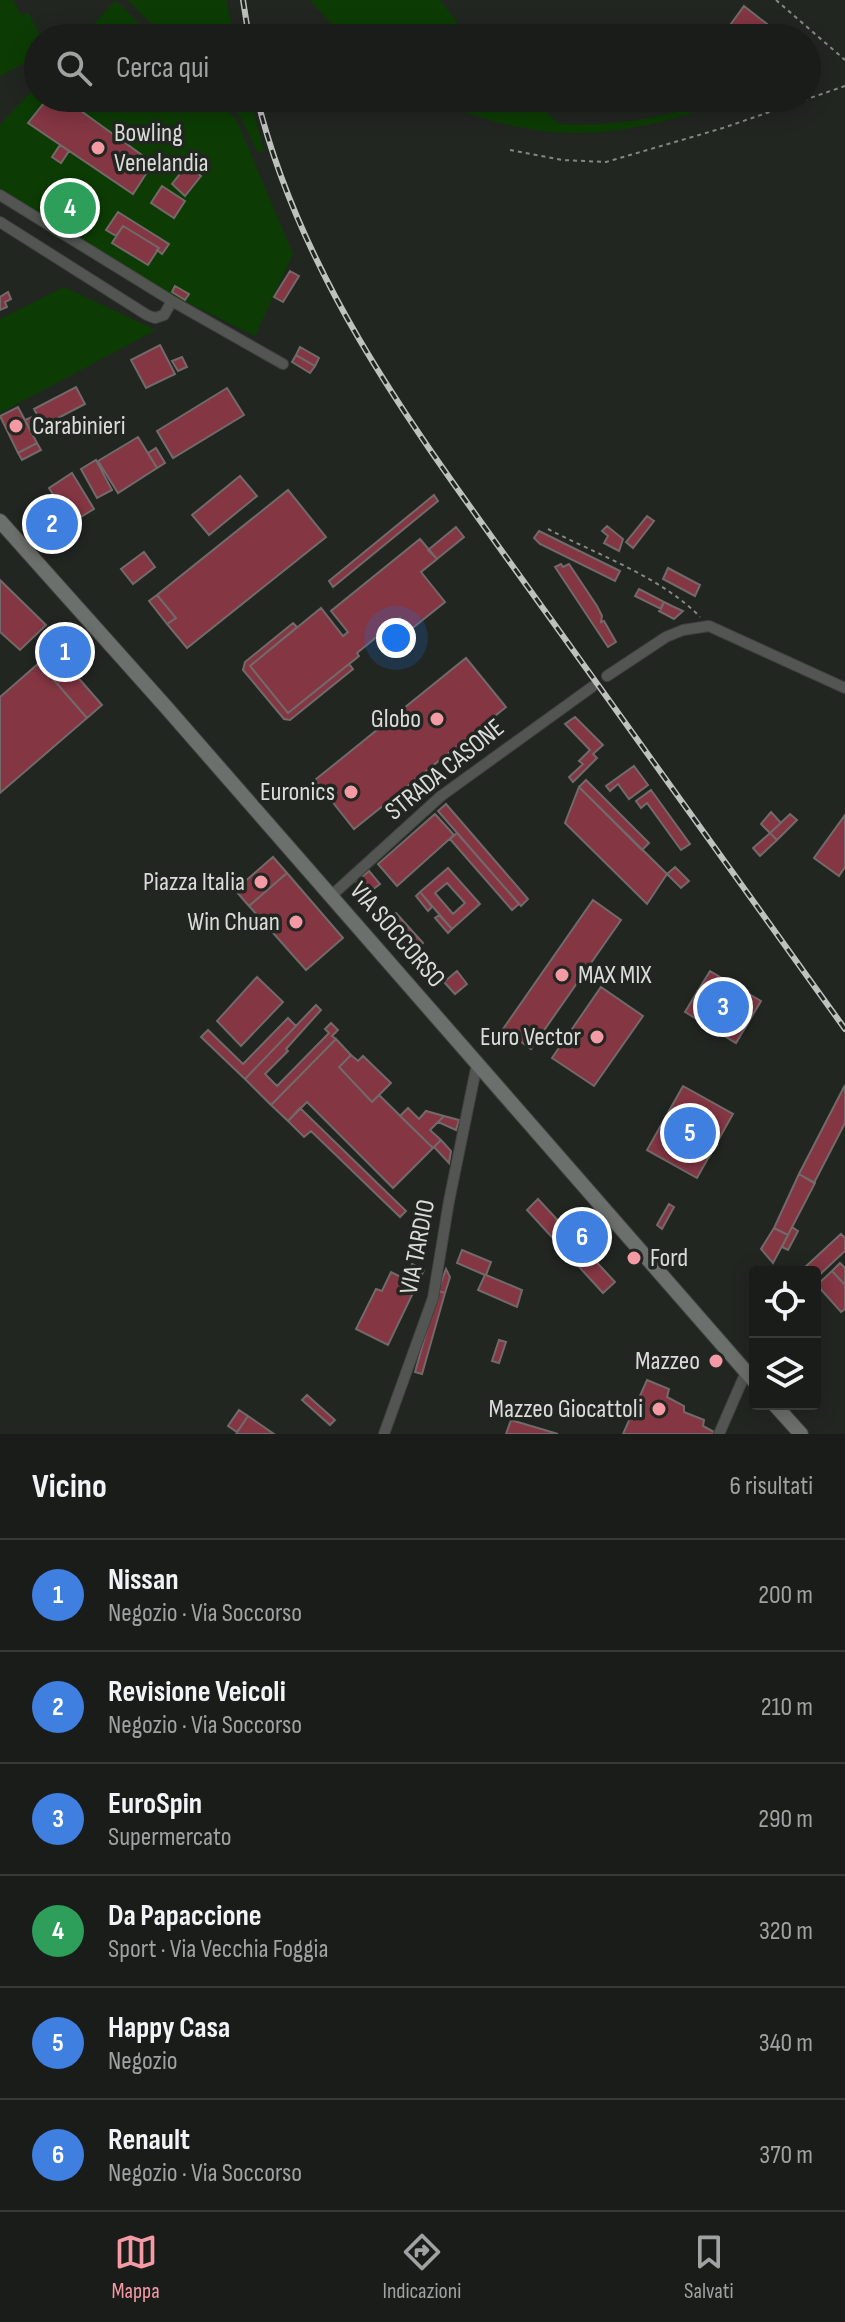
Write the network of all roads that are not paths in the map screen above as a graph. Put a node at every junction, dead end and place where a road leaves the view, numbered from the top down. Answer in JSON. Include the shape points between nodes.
{"nodes":[{"id":1,"x":0,"y":195,"type":"edge"},
{"id":2,"x":0,"y":222,"type":"edge"},
{"id":3,"x":172,"y":301,"type":"junction"},
{"id":4,"x":283,"y":364,"type":"dead end"},
{"id":5,"x":0,"y":521,"type":"edge"},
{"id":6,"x":607,"y":676,"type":"dead end"},
{"id":7,"x":592,"y":687,"type":"dead end"},
{"id":8,"x":845,"y":688,"type":"edge"},
{"id":9,"x":331,"y":896,"type":"junction"},
{"id":10,"x":477,"y":1064,"type":"junction"},
{"id":11,"x":749,"y":1375,"type":"edge"},
{"id":12,"x":749,"y":1381,"type":"edge"},
{"id":13,"x":779,"y":1410,"type":"edge"},
{"id":14,"x":384,"y":1434,"type":"edge"},
{"id":15,"x":719,"y":1434,"type":"edge"},
{"id":16,"x":801,"y":1434,"type":"edge"}],
"edges":[{"from":1,"to":3,"type":"street"},
{"from":2,"to":3,"type":"street","via":[[147,315],[164,315]]},
{"from":3,"to":4,"type":"street"},
{"from":5,"to":9,"type":"main road","name":"VIA SOCCORSO"},
{"from":6,"to":8,"type":"street","via":[[666,637],[709,626]]},
{"from":7,"to":9,"type":"street","name":"STRADA CASONE","via":[[441,796]]},
{"from":9,"to":10,"type":"main road","name":"VIA SOCCORSO"},
{"from":10,"to":11,"type":"main road","name":"VIA SOCCORSO"},
{"from":10,"to":14,"type":"street","name":"VIA TARDIO","via":[[433,1298]]},
{"from":12,"to":15,"type":"street"},
{"from":13,"to":16,"type":"main road"}]}
